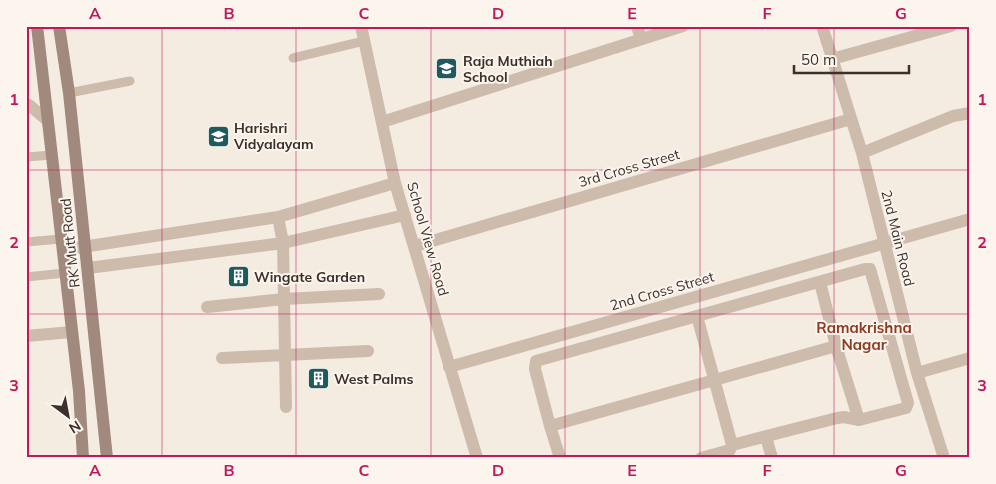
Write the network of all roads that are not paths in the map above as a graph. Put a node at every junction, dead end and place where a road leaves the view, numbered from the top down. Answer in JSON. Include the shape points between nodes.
{"nodes":[{"id":1,"x":38,"y":26,"type":"edge"},
{"id":2,"x":59,"y":26,"type":"edge"},
{"id":3,"x":361,"y":26,"type":"edge"},
{"id":4,"x":637,"y":26,"type":"edge"},
{"id":5,"x":683,"y":26,"type":"edge"},
{"id":6,"x":822,"y":26,"type":"edge"},
{"id":7,"x":951,"y":26,"type":"edge"},
{"id":8,"x":641,"y":39,"type":"junction"},
{"id":9,"x":364,"y":41,"type":"junction"},
{"id":10,"x":293,"y":58,"type":"dead end"},
{"id":11,"x":832,"y":60,"type":"junction"},
{"id":12,"x":130,"y":81,"type":"dead end"},
{"id":13,"x":69,"y":93,"type":"junction"},
{"id":14,"x":26,"y":105,"type":"edge"},
{"id":15,"x":970,"y":113,"type":"edge"},
{"id":16,"x":851,"y":119,"type":"junction"},
{"id":17,"x":48,"y":121,"type":"junction"},
{"id":18,"x":382,"y":122,"type":"junction"},
{"id":19,"x":862,"y":153,"type":"junction"},
{"id":20,"x":52,"y":155,"type":"junction"},
{"id":21,"x":26,"y":157,"type":"edge"},
{"id":22,"x":395,"y":183,"type":"junction"},
{"id":23,"x":405,"y":215,"type":"junction"},
{"id":24,"x":278,"y":217,"type":"junction"},
{"id":25,"x":970,"y":219,"type":"edge"},
{"id":26,"x":26,"y":237,"type":"edge"},
{"id":27,"x":62,"y":241,"type":"junction"},
{"id":28,"x":26,"y":242,"type":"edge"},
{"id":29,"x":283,"y":243,"type":"junction"},
{"id":30,"x":884,"y":244,"type":"junction"},
{"id":31,"x":415,"y":246,"type":"junction"},
{"id":32,"x":85,"y":247,"type":"junction"},
{"id":33,"x":88,"y":268,"type":"junction"},
{"id":34,"x":65,"y":273,"type":"junction"},
{"id":35,"x":26,"y":277,"type":"edge"},
{"id":36,"x":820,"y":282,"type":"junction"},
{"id":37,"x":379,"y":294,"type":"dead end"},
{"id":38,"x":284,"y":299,"type":"junction"},
{"id":39,"x":207,"y":307,"type":"dead end"},
{"id":40,"x":697,"y":316,"type":"junction"},
{"id":41,"x":72,"y":332,"type":"junction"},
{"id":42,"x":26,"y":336,"type":"edge"},
{"id":43,"x":836,"y":346,"type":"junction"},
{"id":44,"x":368,"y":351,"type":"dead end"},
{"id":45,"x":285,"y":355,"type":"junction"},
{"id":46,"x":222,"y":358,"type":"dead end"},
{"id":47,"x":970,"y":358,"type":"edge"},
{"id":48,"x":449,"y":367,"type":"junction"},
{"id":49,"x":917,"y":373,"type":"junction"},
{"id":50,"x":715,"y":380,"type":"junction"},
{"id":51,"x":926,"y":398,"type":"junction"},
{"id":52,"x":908,"y":403,"type":"junction"},
{"id":53,"x":286,"y":407,"type":"dead end"},
{"id":54,"x":859,"y":420,"type":"junction"},
{"id":55,"x":550,"y":426,"type":"junction"},
{"id":56,"x":766,"y":436,"type":"junction"},
{"id":57,"x":732,"y":445,"type":"junction"},
{"id":58,"x":83,"y":458,"type":"edge"},
{"id":59,"x":107,"y":458,"type":"edge"},
{"id":60,"x":477,"y":458,"type":"edge"},
{"id":61,"x":560,"y":458,"type":"edge"},
{"id":62,"x":701,"y":458,"type":"edge"},
{"id":63,"x":772,"y":458,"type":"edge"},
{"id":64,"x":944,"y":458,"type":"edge"}],
"edges":[{"from":1,"to":17,"type":"main road","name":"RK Mutt Road"},
{"from":2,"to":13,"type":"main road","name":"RK Mutt Road"},
{"from":3,"to":9,"type":"street","name":"School View Road"},
{"from":4,"to":8,"type":"street"},
{"from":5,"to":8,"type":"street"},
{"from":6,"to":11,"type":"street","name":"2nd Main Road"},
{"from":7,"to":11,"type":"street"},
{"from":8,"to":18,"type":"street"},
{"from":9,"to":10,"type":"lane"},
{"from":9,"to":18,"type":"street","name":"School View Road"},
{"from":11,"to":16,"type":"street","name":"2nd Main Road"},
{"from":12,"to":13,"type":"lane"},
{"from":13,"to":32,"type":"main road","name":"RK Mutt Road"},
{"from":14,"to":17,"type":"street"},
{"from":15,"to":19,"type":"street","via":[[953,116]]},
{"from":16,"to":19,"type":"street","name":"2nd Main Road"},
{"from":16,"to":31,"type":"street","name":"3rd Cross Street"},
{"from":17,"to":20,"type":"main road","name":"RK Mutt Road"},
{"from":18,"to":22,"type":"street","name":"School View Road"},
{"from":19,"to":30,"type":"street","name":"2nd Main Road"},
{"from":20,"to":21,"type":"lane"},
{"from":20,"to":27,"type":"main road","name":"RK Mutt Road"},
{"from":22,"to":23,"type":"street","name":"School View Road"},
{"from":22,"to":24,"type":"street"},
{"from":23,"to":29,"type":"street"},
{"from":23,"to":31,"type":"street","name":"School View Road"},
{"from":24,"to":29,"type":"street"},
{"from":24,"to":32,"type":"street"},
{"from":25,"to":30,"type":"street","name":"2nd Cross Street"},
{"from":26,"to":27,"type":"lane"},
{"from":27,"to":28,"type":"lane"},
{"from":27,"to":32,"type":"street"},
{"from":27,"to":34,"type":"main road","name":"RK Mutt Road"},
{"from":29,"to":33,"type":"street"},
{"from":29,"to":38,"type":"street"},
{"from":30,"to":48,"type":"street","name":"2nd Cross Street"},
{"from":30,"to":49,"type":"street","name":"2nd Main Road"},
{"from":31,"to":48,"type":"street","name":"School View Road"},
{"from":32,"to":33,"type":"main road","name":"RK Mutt Road"},
{"from":33,"to":59,"type":"main road","name":"RK Mutt Road"},
{"from":34,"to":35,"type":"lane"},
{"from":34,"to":41,"type":"main road","name":"RK Mutt Road"},
{"from":36,"to":40,"type":"street"},
{"from":36,"to":43,"type":"street"},
{"from":36,"to":52,"type":"street","via":[[868,269],[871,271]]},
{"from":37,"to":38,"type":"street"},
{"from":38,"to":39,"type":"street"},
{"from":38,"to":45,"type":"street"},
{"from":40,"to":50,"type":"street"},
{"from":40,"to":55,"type":"street","via":[[536,361],[535,369]]},
{"from":41,"to":42,"type":"street"},
{"from":41,"to":58,"type":"main road","name":"RK Mutt Road"},
{"from":43,"to":50,"type":"street"},
{"from":43,"to":54,"type":"street"},
{"from":44,"to":45,"type":"street"},
{"from":45,"to":46,"type":"street"},
{"from":45,"to":53,"type":"street"},
{"from":47,"to":49,"type":"street"},
{"from":48,"to":60,"type":"street","name":"School View Road"},
{"from":49,"to":51,"type":"street","name":"2nd Main Road"},
{"from":50,"to":55,"type":"street"},
{"from":50,"to":57,"type":"street"},
{"from":51,"to":52,"type":"street"},
{"from":51,"to":64,"type":"street","name":"2nd Main Road"},
{"from":52,"to":54,"type":"street","via":[[904,410]]},
{"from":54,"to":56,"type":"street","via":[[837,418]]},
{"from":55,"to":61,"type":"street"},
{"from":56,"to":57,"type":"street"},
{"from":56,"to":63,"type":"street"},
{"from":57,"to":62,"type":"street","via":[[730,450]]}]}
